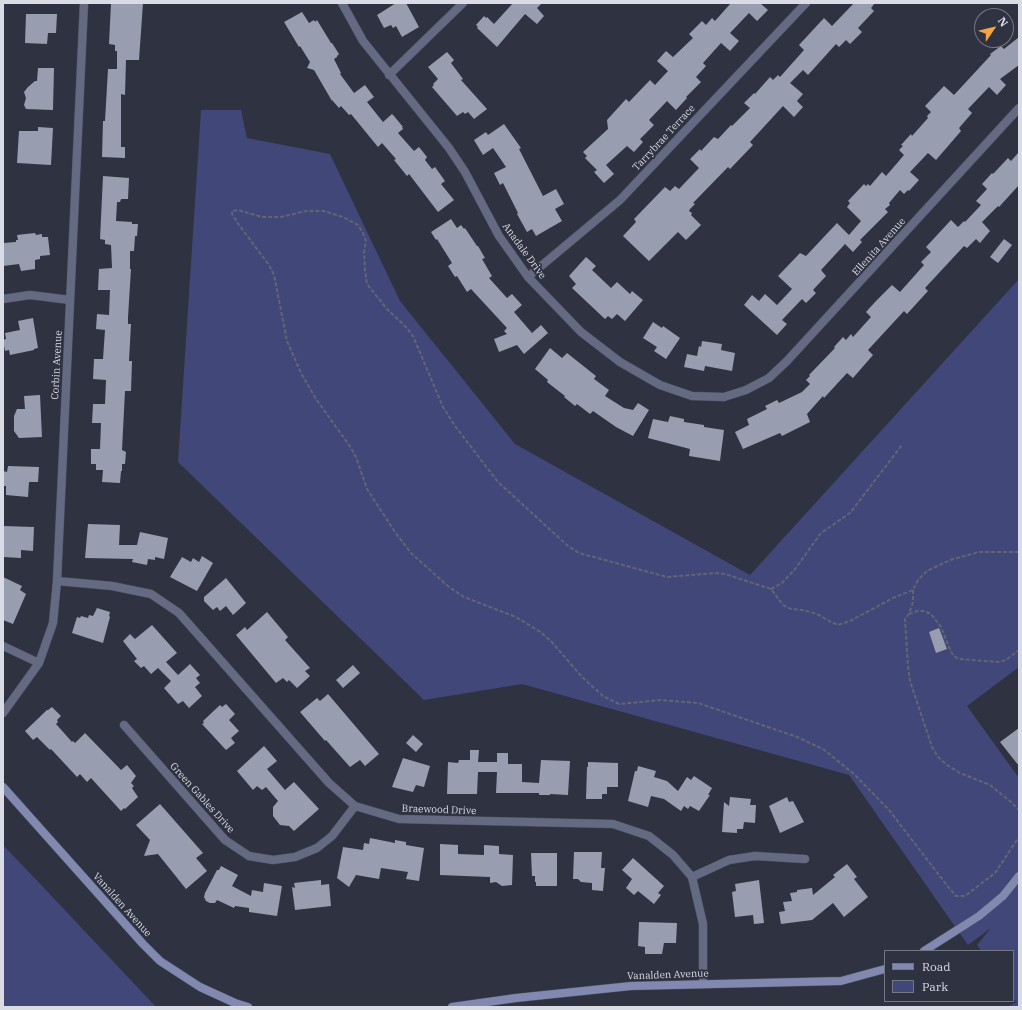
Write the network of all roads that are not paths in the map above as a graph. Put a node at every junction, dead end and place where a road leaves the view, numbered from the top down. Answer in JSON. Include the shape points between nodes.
{"nodes":[{"id":1,"x":84,"y":3,"type":"edge"},
{"id":2,"x":342,"y":3,"type":"edge"},
{"id":3,"x":463,"y":3,"type":"edge"},
{"id":4,"x":806,"y":3,"type":"edge"},
{"id":5,"x":390,"y":75,"type":"junction"},
{"id":6,"x":1019,"y":108,"type":"edge"},
{"id":7,"x":528,"y":277,"type":"junction"},
{"id":8,"x":3,"y":300,"type":"edge"},
{"id":9,"x":70,"y":300,"type":"junction"},
{"id":10,"x":746,"y":390,"type":"joint"},
{"id":11,"x":57,"y":581,"type":"junction"},
{"id":12,"x":3,"y":646,"type":"edge"},
{"id":13,"x":39,"y":662,"type":"junction"},
{"id":14,"x":3,"y":714,"type":"edge"},
{"id":15,"x":124,"y":725,"type":"dead end"},
{"id":16,"x":3,"y":786,"type":"edge"},
{"id":17,"x":355,"y":806,"type":"junction"},
{"id":18,"x":805,"y":859,"type":"dead end"},
{"id":19,"x":1019,"y":876,"type":"edge"},
{"id":20,"x":692,"y":877,"type":"junction"},
{"id":21,"x":926,"y":950,"type":"edge"},
{"id":22,"x":884,"y":970,"type":"edge"},
{"id":23,"x":703,"y":984,"type":"junction"},
{"id":24,"x":248,"y":1007,"type":"edge"},
{"id":25,"x":452,"y":1007,"type":"edge"}],
"edges":[{"from":1,"to":9,"type":"street","name":"Corbin Avenue"},
{"from":2,"to":5,"type":"street","name":"Anadale Drive","via":[[363,41]]},
{"from":3,"to":5,"type":"street"},
{"from":4,"to":7,"type":"street","name":"Tarrybrae Terrace","via":[[620,200]]},
{"from":5,"to":7,"type":"street","name":"Anadale Drive","via":[[449,148],[465,172],[499,236]]},
{"from":6,"to":10,"type":"street","name":"Ellenita Avenue","via":[[787,361],[769,378]]},
{"from":7,"to":10,"type":"street","name":"Anadale Drive","via":[[580,332],[620,362],[660,386],[692,396],[724,397]]},
{"from":8,"to":9,"type":"street","via":[[30,295]]},
{"from":9,"to":11,"type":"street","name":"Corbin Avenue"},
{"from":11,"to":13,"type":"street","name":"Corbin Avenue","via":[[53,623]]},
{"from":11,"to":17,"type":"street","name":"Braewood Drive","via":[[112,586],[151,594],[179,613],[329,783]]},
{"from":12,"to":13,"type":"street"},
{"from":13,"to":14,"type":"street","name":"Corbin Avenue"},
{"from":15,"to":17,"type":"street","name":"Green Gables Drive","via":[[225,840],[249,856],[273,860],[296,857],[317,848],[332,836]]},
{"from":16,"to":24,"type":"main road","name":"Vanalden Avenue","via":[[160,961],[200,987]]},
{"from":17,"to":20,"type":"street","name":"Braewood Drive","via":[[399,819],[613,824],[649,836],[673,855]]},
{"from":18,"to":20,"type":"street","via":[[755,856],[729,860]]},
{"from":19,"to":21,"type":"main road","via":[[1003,896],[979,916]]},
{"from":20,"to":23,"type":"street","name":"Braewood Drive","via":[[704,924]]},
{"from":22,"to":23,"type":"main road","name":"Vanalden Avenue","via":[[841,981]]},
{"from":23,"to":25,"type":"main road","name":"Vanalden Avenue","via":[[631,986]]}]}
